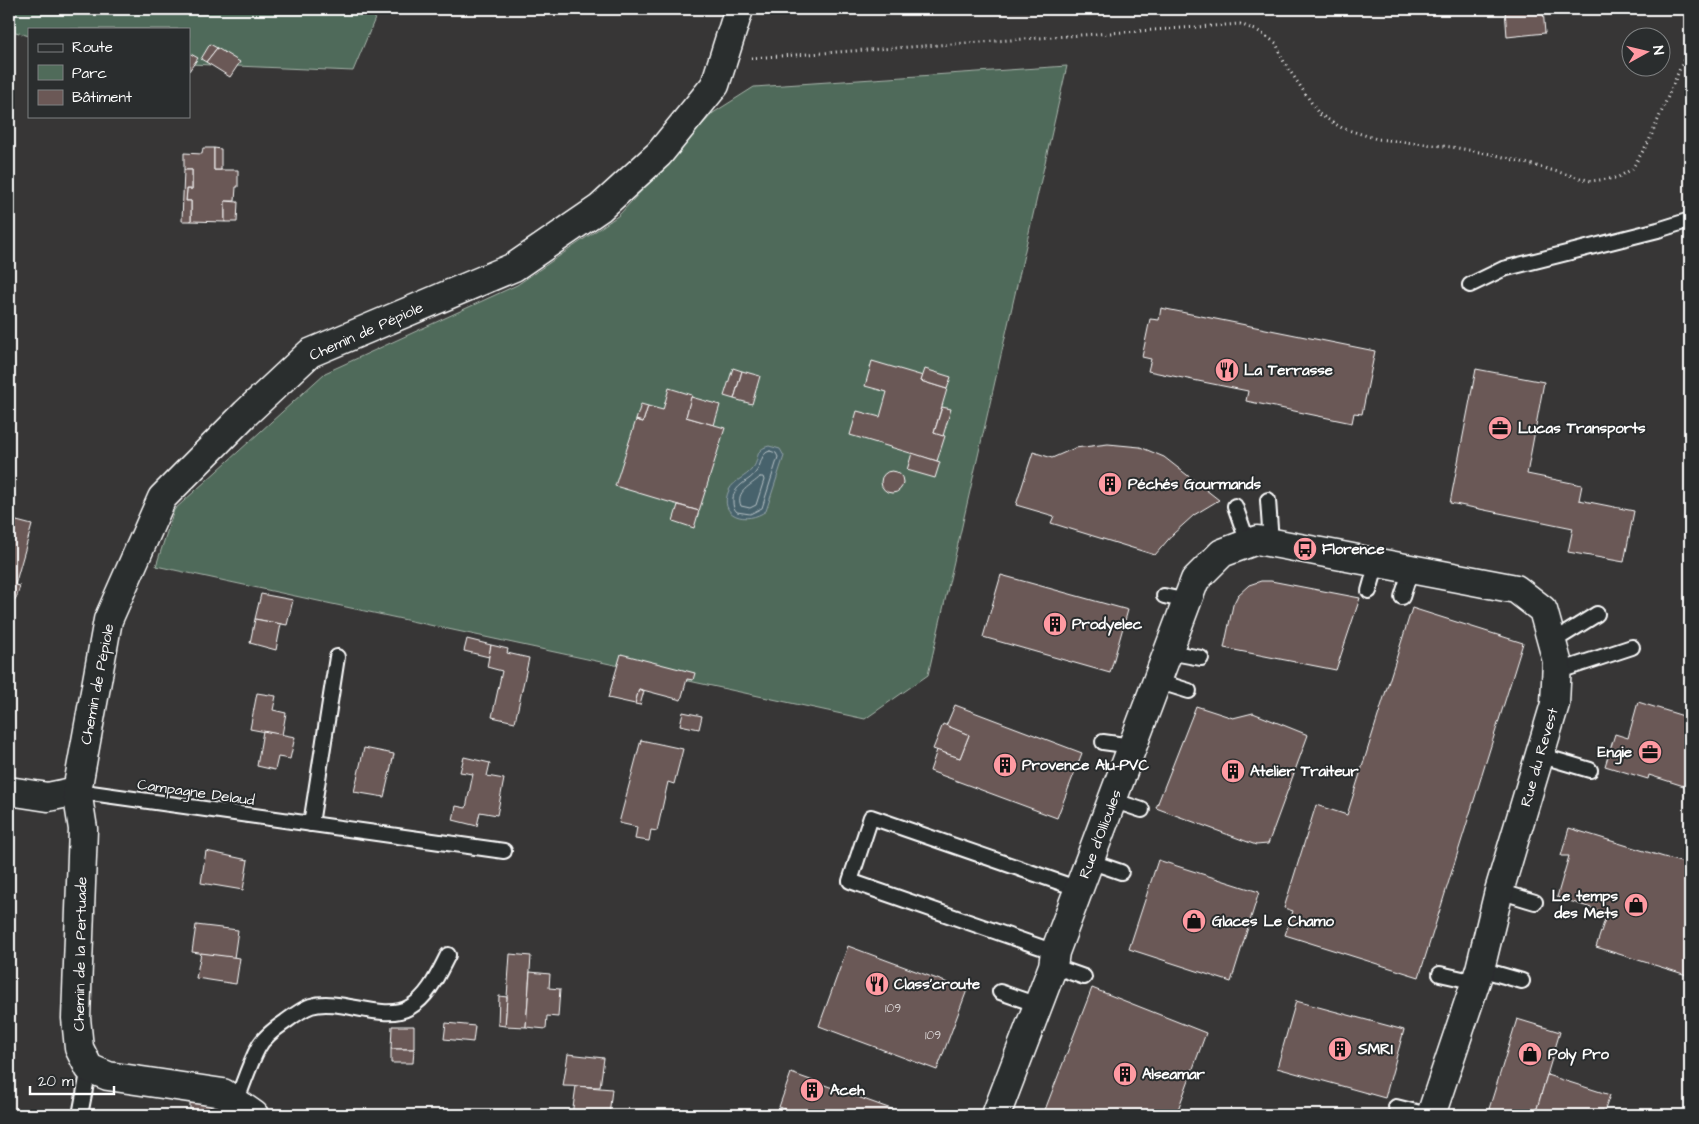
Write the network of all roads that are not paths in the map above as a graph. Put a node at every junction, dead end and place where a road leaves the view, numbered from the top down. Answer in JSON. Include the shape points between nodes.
{"nodes":[{"id":1,"x":739,"y":9,"type":"edge"},
{"id":2,"x":1690,"y":220,"type":"edge"},
{"id":3,"x":1470,"y":285,"type":"dead end"},
{"id":4,"x":1268,"y":500,"type":"dead end"},
{"id":5,"x":1235,"y":506,"type":"dead end"},
{"id":6,"x":1259,"y":543,"type":"junction"},
{"id":7,"x":1377,"y":563,"type":"junction"},
{"id":8,"x":1412,"y":569,"type":"junction"},
{"id":9,"x":1369,"y":591,"type":"dead end"},
{"id":10,"x":1402,"y":597,"type":"dead end"},
{"id":11,"x":1597,"y":614,"type":"dead end"},
{"id":12,"x":1552,"y":642,"type":"junction"},
{"id":13,"x":1632,"y":646,"type":"dead end"},
{"id":14,"x":1168,"y":652,"type":"junction"},
{"id":15,"x":337,"y":657,"type":"dead end"},
{"id":16,"x":1202,"y":658,"type":"dead end"},
{"id":17,"x":1556,"y":672,"type":"junction"},
{"id":18,"x":1157,"y":681,"type":"junction"},
{"id":19,"x":1189,"y":691,"type":"dead end"},
{"id":20,"x":1102,"y":742,"type":"dead end"},
{"id":21,"x":1132,"y":746,"type":"junction"},
{"id":22,"x":1540,"y":755,"type":"junction"},
{"id":23,"x":1590,"y":770,"type":"dead end"},
{"id":24,"x":9,"y":791,"type":"edge"},
{"id":25,"x":77,"y":792,"type":"junction"},
{"id":26,"x":1112,"y":800,"type":"junction"},
{"id":27,"x":1142,"y":810,"type":"dead end"},
{"id":28,"x":311,"y":824,"type":"junction"},
{"id":29,"x":504,"y":851,"type":"dead end"},
{"id":30,"x":1089,"y":861,"type":"junction"},
{"id":31,"x":1121,"y":872,"type":"dead end"},
{"id":32,"x":1079,"y":888,"type":"junction"},
{"id":33,"x":1498,"y":892,"type":"junction"},
{"id":34,"x":1535,"y":902,"type":"dead end"},
{"id":35,"x":448,"y":955,"type":"dead end"},
{"id":36,"x":1054,"y":959,"type":"junction"},
{"id":37,"x":1440,"y":974,"type":"dead end"},
{"id":38,"x":1478,"y":975,"type":"junction"},
{"id":39,"x":1084,"y":977,"type":"dead end"},
{"id":40,"x":1522,"y":981,"type":"dead end"},
{"id":41,"x":1000,"y":992,"type":"dead end"},
{"id":42,"x":1038,"y":1005,"type":"junction"},
{"id":43,"x":89,"y":1068,"type":"junction"},
{"id":44,"x":1396,"y":1107,"type":"dead end"},
{"id":45,"x":245,"y":1109,"type":"edge"},
{"id":46,"x":80,"y":1115,"type":"edge"},
{"id":47,"x":996,"y":1115,"type":"edge"},
{"id":48,"x":1430,"y":1115,"type":"edge"}],
"edges":[{"from":1,"to":25,"type":"street","name":"Chemin de Pépiole","via":[[716,85],[660,154],[600,208],[514,267],[310,353],[246,412],[162,498],[108,620]]},
{"from":2,"to":3,"type":"lane","via":[[1504,269]]},
{"from":4,"to":6,"type":"lane"},
{"from":5,"to":6,"type":"lane"},
{"from":6,"to":7,"type":"street","name":"Rue du Revest"},
{"from":6,"to":14,"type":"street","name":"Rue d'Ollioules","via":[[1222,553],[1176,599]]},
{"from":7,"to":8,"type":"street","name":"Rue du Revest"},
{"from":7,"to":9,"type":"lane"},
{"from":8,"to":10,"type":"lane"},
{"from":8,"to":12,"type":"street","name":"Rue du Revest","via":[[1516,589],[1543,610]]},
{"from":11,"to":12,"type":"lane"},
{"from":12,"to":17,"type":"street","name":"Rue du Revest","via":[[1557,660]]},
{"from":13,"to":17,"type":"lane"},
{"from":14,"to":16,"type":"lane"},
{"from":14,"to":18,"type":"street","name":"Rue d'Ollioules"},
{"from":15,"to":28,"type":"lane"},
{"from":17,"to":22,"type":"street","name":"Rue du Revest","via":[[1555,704]]},
{"from":18,"to":19,"type":"lane"},
{"from":18,"to":21,"type":"street","name":"Rue d'Ollioules"},
{"from":20,"to":21,"type":"lane"},
{"from":21,"to":26,"type":"street","name":"Rue d'Ollioules"},
{"from":22,"to":23,"type":"lane"},
{"from":22,"to":33,"type":"street","name":"Rue du Revest"},
{"from":24,"to":25,"type":"street","via":[[48,796]]},
{"from":25,"to":28,"type":"lane","name":"Campagne Delaud"},
{"from":25,"to":43,"type":"street","name":"Chemin de la Pertuade","via":[[83,829],[76,1018],[79,1048]]},
{"from":26,"to":27,"type":"lane"},
{"from":26,"to":30,"type":"street","name":"Rue d'Ollioules"},
{"from":28,"to":29,"type":"lane","name":"Campagne Delaud"},
{"from":30,"to":31,"type":"lane"},
{"from":30,"to":32,"type":"street","name":"Rue d'Ollioules"},
{"from":32,"to":36,"type":"street","name":"Rue d'Ollioules"},
{"from":32,"to":36,"type":"lane","via":[[871,817],[850,881]]},
{"from":33,"to":34,"type":"lane"},
{"from":33,"to":38,"type":"street","name":"Rue du Revest"},
{"from":35,"to":45,"type":"lane","via":[[436,979],[410,1007],[397,1012],[330,1004],[312,1006],[276,1028],[258,1047]]},
{"from":36,"to":39,"type":"lane"},
{"from":36,"to":42,"type":"street","name":"Rue d'Ollioules"},
{"from":37,"to":38,"type":"lane"},
{"from":38,"to":40,"type":"lane"},
{"from":38,"to":48,"type":"street","name":"Rue du Revest"},
{"from":41,"to":42,"type":"lane"},
{"from":42,"to":47,"type":"street","name":"Rue d'Ollioules"},
{"from":43,"to":45,"type":"street","via":[[108,1076],[223,1093]]},
{"from":43,"to":46,"type":"lane"},
{"from":44,"to":48,"type":"lane"}]}
